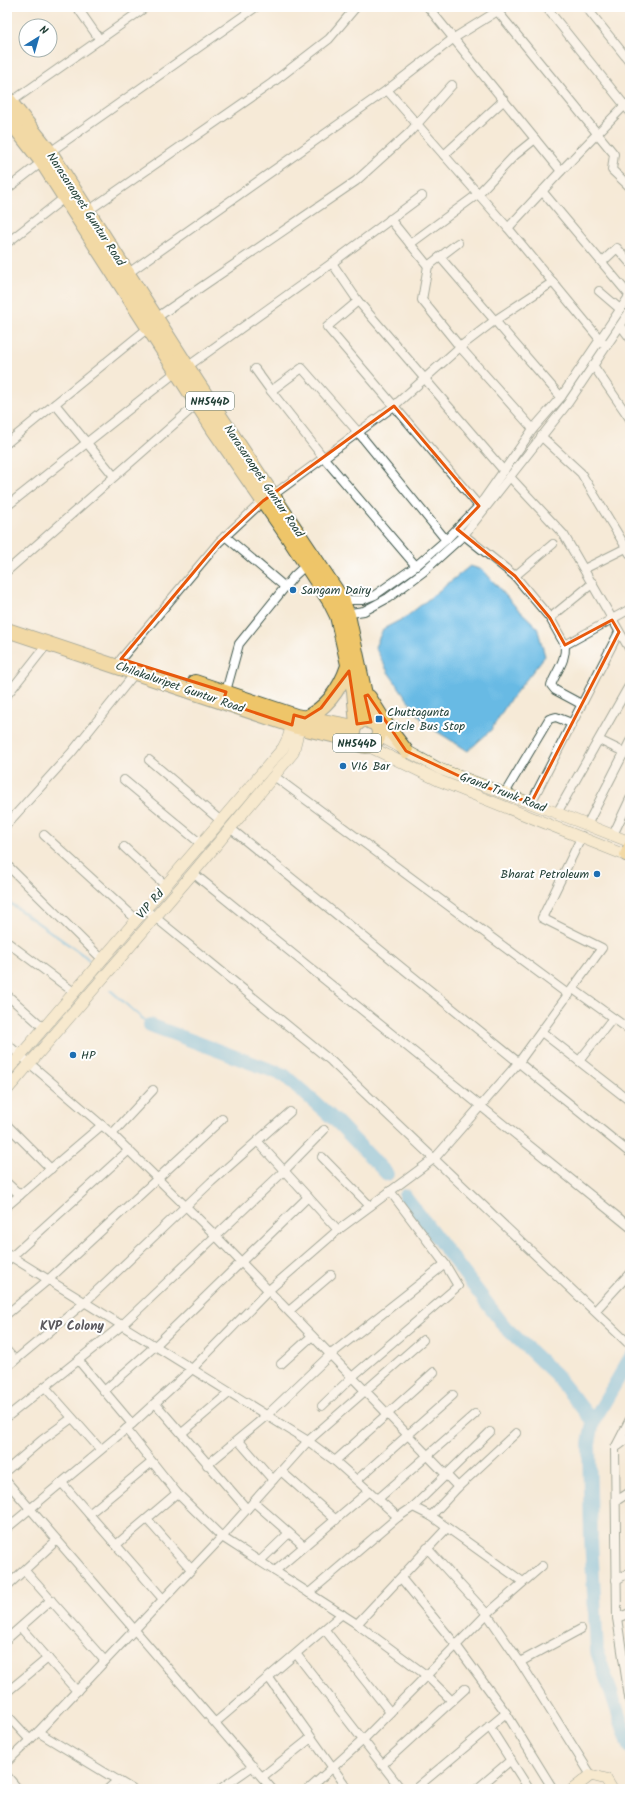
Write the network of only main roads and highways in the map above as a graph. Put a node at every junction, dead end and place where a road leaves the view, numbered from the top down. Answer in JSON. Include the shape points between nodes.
{"nodes":[{"id":1,"x":9,"y":100,"type":"edge"},
{"id":2,"x":7,"y":117,"type":"edge"},
{"id":3,"x":46,"y":157,"type":"junction"},
{"id":4,"x":152,"y":323,"type":"junction"},
{"id":5,"x":182,"y":369,"type":"junction"},
{"id":6,"x":268,"y":498,"type":"junction"},
{"id":7,"x":336,"y":601,"type":"junction"},
{"id":8,"x":342,"y":614,"type":"junction"},
{"id":9,"x":7,"y":620,"type":"edge"},
{"id":10,"x":7,"y":630,"type":"edge"},
{"id":11,"x":348,"y":666,"type":"junction"},
{"id":12,"x":363,"y":686,"type":"junction"},
{"id":13,"x":225,"y":697,"type":"junction"},
{"id":14,"x":299,"y":720,"type":"junction"},
{"id":15,"x":371,"y":722,"type":"junction"},
{"id":16,"x":355,"y":730,"type":"junction"},
{"id":17,"x":406,"y":751,"type":"road end"}],
"edges":[{"from":1,"to":3,"type":"highway","name":"Narasaraopet Guntur Road","number":"NH544D"},
{"from":2,"to":3,"type":"highway","name":"Narasaraopet Guntur Road","number":"NH544D"},
{"from":3,"to":4,"type":"highway","name":"Narasaraopet Guntur Road","number":"NH544D","via":[[88,211],[127,274]]},
{"from":3,"to":4,"type":"highway","name":"Narasaraopet Guntur Road","number":"NH544D","via":[[64,198]]},
{"from":4,"to":5,"type":"highway","name":"Narasaraopet Guntur Road","number":"NH544D"},
{"from":5,"to":6,"type":"highway","name":"Narasaraopet Guntur Road","number":"NH544D"},
{"from":5,"to":6,"type":"highway","name":"Narasaraopet Guntur Road","number":"NH544D","via":[[197,404]]},
{"from":6,"to":7,"type":"highway","name":"Narasaraopet Guntur Road","number":"NH544D"},
{"from":6,"to":7,"type":"highway","name":"Narasaraopet Guntur Road","number":"NH544D","via":[[306,564]]},
{"from":7,"to":8,"type":"highway","name":"Narasaraopet Guntur Road","number":"NH544D"},
{"from":8,"to":11,"type":"highway","name":"Narasaraopet Guntur Road","number":"NH544D"},
{"from":8,"to":12,"type":"highway","name":"Narasaraopet Guntur Road","number":"NH544D"},
{"from":9,"to":13,"type":"highway","name":"Chilakaluripet Guntur Road","number":"NH544D"},
{"from":10,"to":13,"type":"highway","name":"Chilakaluripet Guntur Road","number":"NH544D","via":[[136,672]]},
{"from":11,"to":14,"type":"highway","via":[[342,682],[327,702],[314,713]]},
{"from":11,"to":16,"type":"highway","name":"Narasaraopet Guntur Road","number":"NH544D","via":[[354,690]]},
{"from":12,"to":15,"type":"highway","name":"Narasaraopet Guntur Road","number":"NH544D"},
{"from":12,"to":17,"type":"highway","number":"NH544D","via":[[389,729]]},
{"from":13,"to":14,"type":"highway","name":"Chilakaluripet Guntur Road","number":"NH544D"},
{"from":14,"to":16,"type":"highway","name":"Chilakaluripet Guntur Road","number":"NH544D"},
{"from":15,"to":16,"type":"highway","number":"NH544D","via":[[364,721]]},
{"from":15,"to":16,"type":"highway","number":"NH544D","via":[[377,728],[378,735],[375,742],[368,746],[360,745]]}]}
